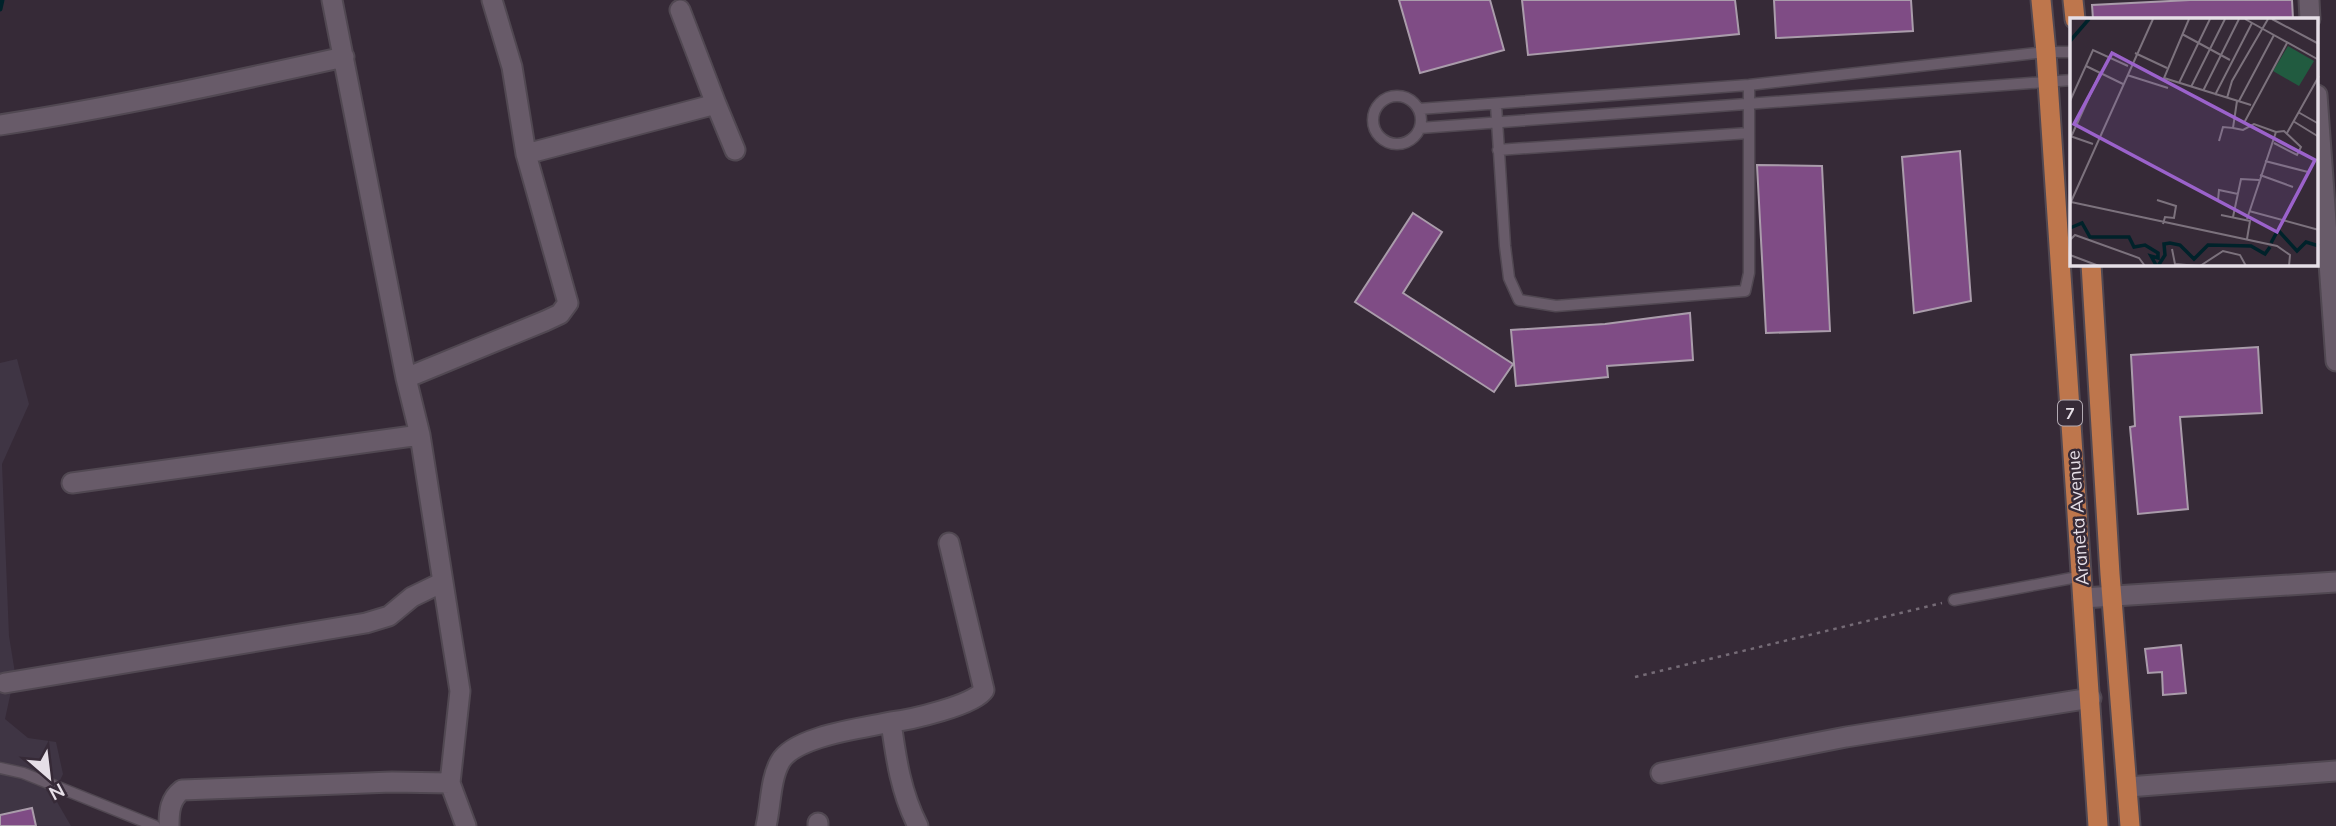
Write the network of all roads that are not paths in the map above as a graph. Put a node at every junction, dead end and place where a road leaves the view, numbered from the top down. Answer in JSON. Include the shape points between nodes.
{"nodes":[{"id":1,"x":332,"y":0,"type":"edge"},
{"id":2,"x":492,"y":0,"type":"edge"},
{"id":3,"x":2041,"y":0,"type":"edge"},
{"id":4,"x":2073,"y":0,"type":"edge"},
{"id":5,"x":2309,"y":0,"type":"edge"},
{"id":6,"x":680,"y":10,"type":"dead end"},
{"id":7,"x":2075,"y":18,"type":"edge"},
{"id":8,"x":2311,"y":18,"type":"edge"},
{"id":9,"x":2046,"y":52,"type":"junction"},
{"id":10,"x":2070,"y":52,"type":"edge"},
{"id":11,"x":344,"y":57,"type":"junction"},
{"id":12,"x":1819,"y":78,"type":"junction"},
{"id":13,"x":2070,"y":80,"type":"edge"},
{"id":14,"x":2047,"y":82,"type":"junction"},
{"id":15,"x":1749,"y":85,"type":"junction"},
{"id":16,"x":1670,"y":91,"type":"junction"},
{"id":17,"x":1621,"y":95,"type":"junction"},
{"id":18,"x":1820,"y":98,"type":"junction"},
{"id":19,"x":1751,"y":103,"type":"junction"},
{"id":20,"x":716,"y":104,"type":"junction"},
{"id":21,"x":1496,"y":105,"type":"junction"},
{"id":22,"x":1419,"y":109,"type":"junction"},
{"id":23,"x":1670,"y":109,"type":"junction"},
{"id":24,"x":2318,"y":109,"type":"edge"},
{"id":25,"x":1622,"y":113,"type":"junction"},
{"id":26,"x":1496,"y":122,"type":"junction"},
{"id":27,"x":0,"y":125,"type":"edge"},
{"id":28,"x":1420,"y":128,"type":"junction"},
{"id":29,"x":1749,"y":133,"type":"junction"},
{"id":30,"x":735,"y":150,"type":"dead end"},
{"id":31,"x":1498,"y":150,"type":"junction"},
{"id":32,"x":527,"y":154,"type":"junction"},
{"id":33,"x":2091,"y":266,"type":"edge"},
{"id":34,"x":2336,"y":362,"type":"edge"},
{"id":35,"x":406,"y":378,"type":"junction"},
{"id":36,"x":2101,"y":427,"type":"junction"},
{"id":37,"x":2072,"y":429,"type":"junction"},
{"id":38,"x":420,"y":435,"type":"junction"},
{"id":39,"x":72,"y":483,"type":"dead end"},
{"id":40,"x":949,"y":543,"type":"dead end"},
{"id":41,"x":2083,"y":576,"type":"junction"},
{"id":42,"x":443,"y":582,"type":"junction"},
{"id":43,"x":2336,"y":582,"type":"edge"},
{"id":44,"x":2113,"y":595,"type":"junction"},
{"id":45,"x":2083,"y":598,"type":"junction"},
{"id":46,"x":1954,"y":600,"type":"road end"},
{"id":47,"x":5,"y":683,"type":"dead end"},
{"id":48,"x":2091,"y":698,"type":"junction"},
{"id":49,"x":891,"y":722,"type":"junction"},
{"id":50,"x":0,"y":768,"type":"edge"},
{"id":51,"x":2336,"y":771,"type":"edge"},
{"id":52,"x":1661,"y":773,"type":"dead end"},
{"id":53,"x":450,"y":783,"type":"junction"},
{"id":54,"x":2128,"y":787,"type":"junction"},
{"id":55,"x":155,"y":826,"type":"edge"},
{"id":56,"x":169,"y":826,"type":"edge"},
{"id":57,"x":466,"y":826,"type":"edge"},
{"id":58,"x":766,"y":826,"type":"edge"},
{"id":59,"x":918,"y":826,"type":"edge"},
{"id":60,"x":2098,"y":826,"type":"edge"},
{"id":61,"x":2130,"y":826,"type":"edge"}],
"edges":[{"from":1,"to":11,"type":"street"},
{"from":2,"to":32,"type":"street","via":[[512,67]]},
{"from":3,"to":9,"type":"main road","name":"Araneta Avenue","number":"7"},
{"from":4,"to":7,"type":"main road"},
{"from":5,"to":8,"type":"street"},
{"from":6,"to":20,"type":"street"},
{"from":9,"to":10,"type":"lane"},
{"from":9,"to":12,"type":"lane"},
{"from":9,"to":14,"type":"main road","name":"Araneta Avenue","number":"7"},
{"from":11,"to":27,"type":"street"},
{"from":11,"to":35,"type":"street"},
{"from":12,"to":15,"type":"lane"},
{"from":12,"to":18,"type":"lane"},
{"from":13,"to":14,"type":"lane"},
{"from":14,"to":18,"type":"lane"},
{"from":14,"to":37,"type":"main road","name":"Araneta Avenue","number":"7"},
{"from":15,"to":16,"type":"lane"},
{"from":15,"to":19,"type":"lane"},
{"from":16,"to":17,"type":"lane"},
{"from":16,"to":23,"type":"lane"},
{"from":17,"to":21,"type":"lane"},
{"from":17,"to":25,"type":"lane"},
{"from":18,"to":19,"type":"lane"},
{"from":19,"to":23,"type":"lane"},
{"from":19,"to":29,"type":"lane"},
{"from":20,"to":30,"type":"street"},
{"from":20,"to":32,"type":"street"},
{"from":21,"to":22,"type":"lane"},
{"from":21,"to":26,"type":"lane"},
{"from":22,"to":28,"type":"lane"},
{"from":22,"to":28,"type":"lane","via":[[1397,95],[1380,102],[1372,113],[1373,128],[1387,143],[1406,143]]},
{"from":23,"to":25,"type":"lane"},
{"from":24,"to":34,"type":"street"},
{"from":25,"to":26,"type":"lane"},
{"from":26,"to":28,"type":"lane"},
{"from":26,"to":31,"type":"lane"},
{"from":29,"to":31,"type":"lane"},
{"from":29,"to":31,"type":"lane","via":[[1749,273],[1745,291],[1556,306],[1519,300],[1509,278]]},
{"from":32,"to":35,"type":"street","via":[[568,303],[552,318]]},
{"from":33,"to":36,"type":"main road","name":"Araneta Avenue","number":"7"},
{"from":35,"to":38,"type":"street"},
{"from":36,"to":37,"type":"main road"},
{"from":36,"to":44,"type":"main road","name":"Araneta Avenue","number":"7"},
{"from":37,"to":41,"type":"main road","name":"Araneta Avenue","number":"7"},
{"from":38,"to":39,"type":"street"},
{"from":38,"to":42,"type":"street"},
{"from":40,"to":49,"type":"street","via":[[984,690],[976,698],[916,719]]},
{"from":41,"to":45,"type":"main road","name":"Araneta Avenue","number":"7"},
{"from":41,"to":46,"type":"lane"},
{"from":42,"to":47,"type":"street","via":[[412,597],[389,616],[366,623]]},
{"from":42,"to":53,"type":"street","via":[[460,691]]},
{"from":43,"to":44,"type":"street"},
{"from":44,"to":45,"type":"street"},
{"from":44,"to":54,"type":"main road","name":"Araneta Avenue","number":"7"},
{"from":45,"to":48,"type":"main road","name":"Araneta Avenue","number":"7"},
{"from":48,"to":52,"type":"street","via":[[1846,737]]},
{"from":48,"to":60,"type":"main road","name":"Araneta Avenue","number":"7"},
{"from":49,"to":58,"type":"street","via":[[789,750],[780,760]]},
{"from":49,"to":59,"type":"street","via":[[900,782]]},
{"from":50,"to":55,"type":"lane","via":[[23,772]]},
{"from":51,"to":54,"type":"street"},
{"from":53,"to":56,"type":"street","via":[[182,790],[174,796]]},
{"from":53,"to":57,"type":"street"},
{"from":54,"to":61,"type":"main road","name":"Araneta Avenue","number":"7"}]}
